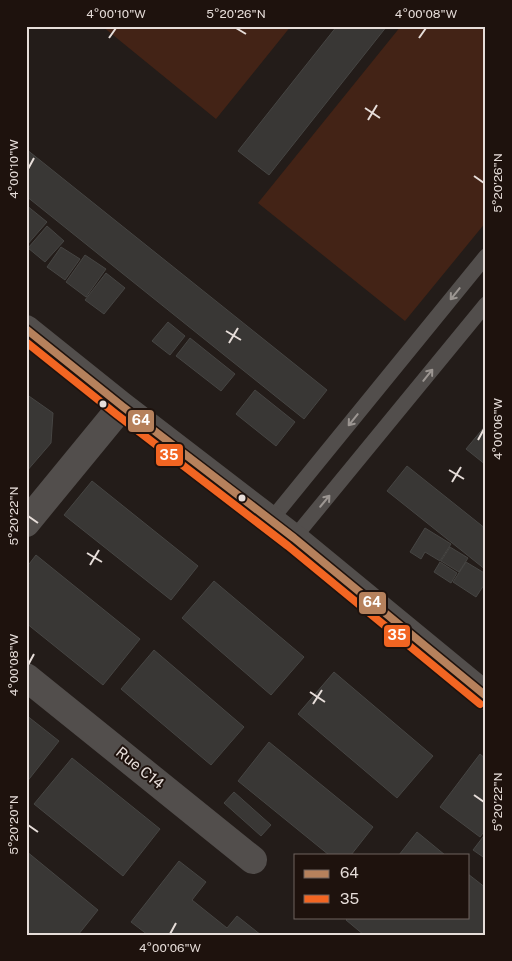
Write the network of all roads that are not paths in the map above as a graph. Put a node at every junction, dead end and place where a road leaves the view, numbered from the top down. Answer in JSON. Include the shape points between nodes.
{"nodes":[{"id":1,"x":486,"y":256,"type":"edge"},
{"id":2,"x":486,"y":304,"type":"edge"},
{"id":3,"x":26,"y":329,"type":"edge"},
{"id":4,"x":122,"y":406,"type":"junction"},
{"id":5,"x":272,"y":520,"type":"junction"},
{"id":6,"x":26,"y":524,"type":"edge"},
{"id":7,"x":294,"y":538,"type":"junction"},
{"id":8,"x":26,"y":677,"type":"edge"},
{"id":9,"x":486,"y":696,"type":"edge"},
{"id":10,"x":253,"y":860,"type":"dead end"}],
"edges":[{"from":1,"to":5,"type":"lane","one_way":true},
{"from":7,"to":2,"type":"lane","one_way":true},
{"from":3,"to":4,"type":"street"},
{"from":4,"to":5,"type":"street"},
{"from":4,"to":6,"type":"street"},
{"from":5,"to":7,"type":"street"},
{"from":7,"to":9,"type":"street"},
{"from":8,"to":10,"type":"street","name":"Rue C14"}]}
